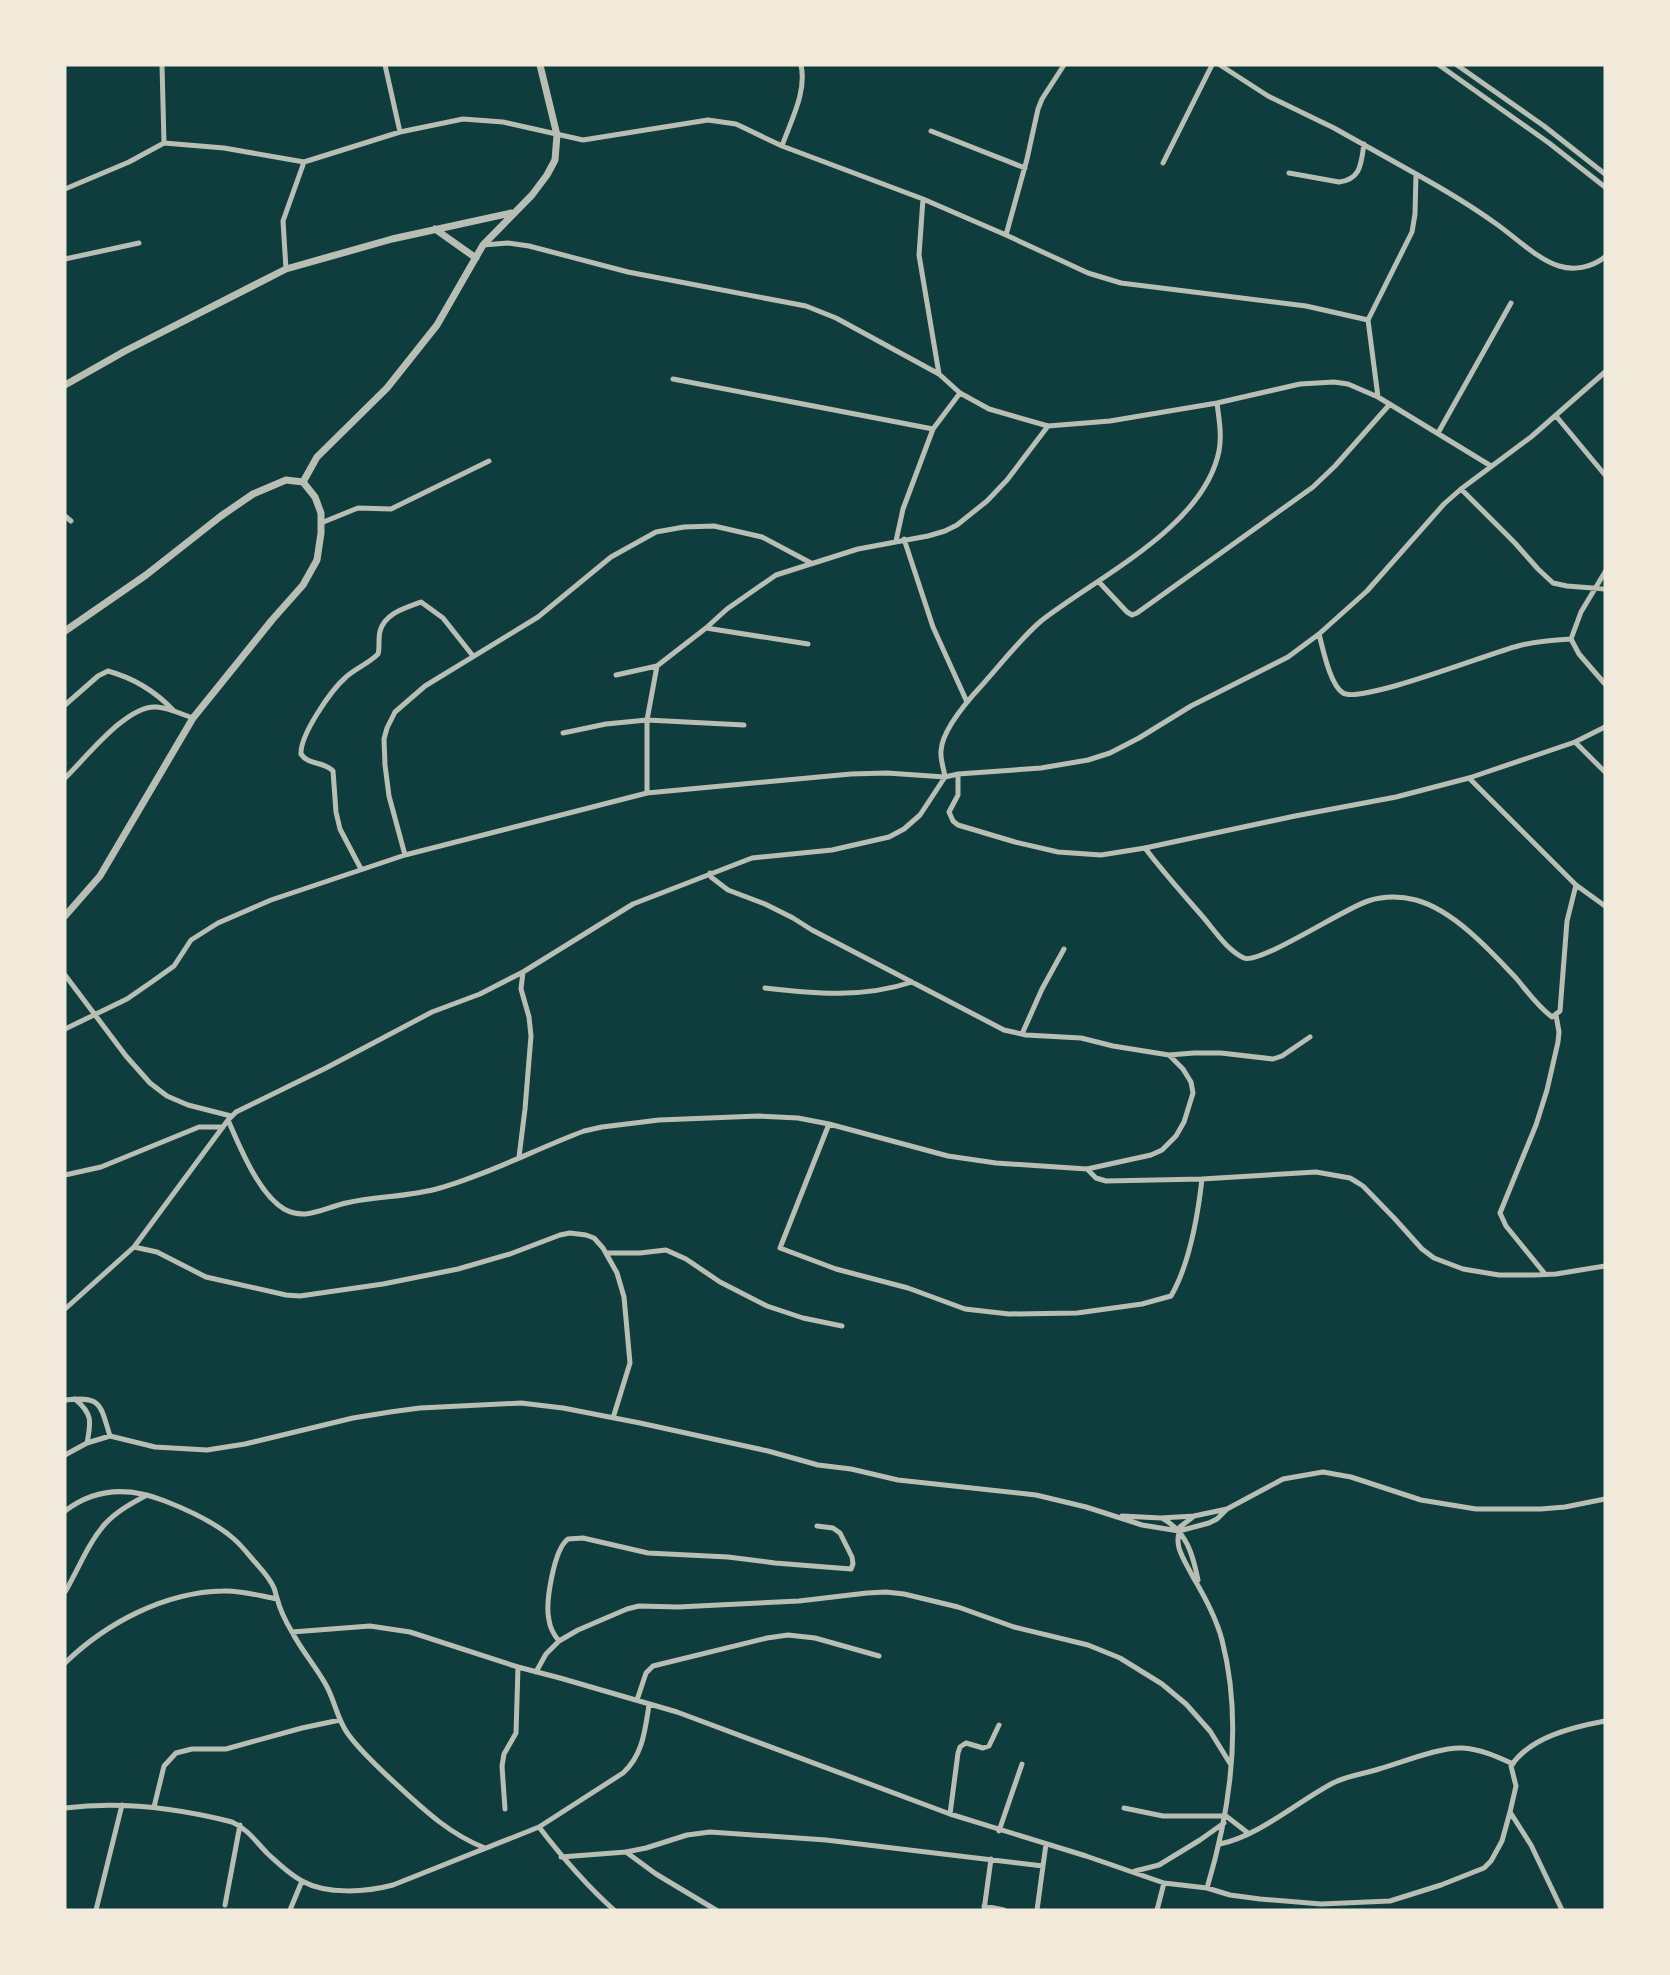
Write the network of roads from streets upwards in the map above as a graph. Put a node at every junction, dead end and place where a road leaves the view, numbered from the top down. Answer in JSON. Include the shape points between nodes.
{"nodes":[{"id":1,"x":162,"y":65,"type":"edge"},
{"id":2,"x":385,"y":65,"type":"edge"},
{"id":3,"x":540,"y":65,"type":"edge"},
{"id":4,"x":801,"y":65,"type":"edge"},
{"id":5,"x":1064,"y":65,"type":"edge"},
{"id":6,"x":1212,"y":65,"type":"edge"},
{"id":7,"x":1220,"y":65,"type":"edge"},
{"id":8,"x":1439,"y":65,"type":"edge"},
{"id":9,"x":1457,"y":65,"type":"edge"},
{"id":10,"x":931,"y":131,"type":"dead end"},
{"id":11,"x":400,"y":132,"type":"junction"},
{"id":12,"x":557,"y":135,"type":"junction"},
{"id":13,"x":164,"y":143,"type":"junction"},
{"id":14,"x":1364,"y":144,"type":"junction"},
{"id":15,"x":782,"y":146,"type":"junction"},
{"id":16,"x":304,"y":162,"type":"junction"},
{"id":17,"x":1163,"y":163,"type":"dead end"},
{"id":18,"x":1025,"y":168,"type":"junction"},
{"id":19,"x":1289,"y":173,"type":"dead end"},
{"id":20,"x":1416,"y":174,"type":"junction"},
{"id":21,"x":1605,"y":174,"type":"edge"},
{"id":22,"x":1605,"y":187,"type":"edge"},
{"id":23,"x":65,"y":190,"type":"edge"},
{"id":24,"x":923,"y":199,"type":"junction"},
{"id":25,"x":513,"y":213,"type":"junction"},
{"id":26,"x":435,"y":229,"type":"junction"},
{"id":27,"x":1006,"y":235,"type":"junction"},
{"id":28,"x":139,"y":243,"type":"dead end"},
{"id":29,"x":483,"y":245,"type":"junction"},
{"id":30,"x":1605,"y":257,"type":"edge"},
{"id":31,"x":475,"y":258,"type":"junction"},
{"id":32,"x":65,"y":259,"type":"edge"},
{"id":33,"x":286,"y":270,"type":"junction"},
{"id":34,"x":1511,"y":303,"type":"dead end"},
{"id":35,"x":1368,"y":320,"type":"junction"},
{"id":36,"x":1605,"y":372,"type":"edge"},
{"id":37,"x":939,"y":374,"type":"junction"},
{"id":38,"x":673,"y":379,"type":"dead end"},
{"id":39,"x":65,"y":385,"type":"edge"},
{"id":40,"x":960,"y":393,"type":"junction"},
{"id":41,"x":1378,"y":397,"type":"junction"},
{"id":42,"x":1217,"y":403,"type":"junction"},
{"id":43,"x":1390,"y":404,"type":"junction"},
{"id":44,"x":1556,"y":416,"type":"junction"},
{"id":45,"x":1048,"y":426,"type":"junction"},
{"id":46,"x":933,"y":429,"type":"junction"},
{"id":47,"x":1438,"y":433,"type":"junction"},
{"id":48,"x":489,"y":461,"type":"dead end"},
{"id":49,"x":1490,"y":466,"type":"junction"},
{"id":50,"x":1605,"y":475,"type":"edge"},
{"id":51,"x":303,"y":482,"type":"junction"},
{"id":52,"x":1461,"y":489,"type":"junction"},
{"id":53,"x":65,"y":516,"type":"edge"},
{"id":54,"x":71,"y":521,"type":"dead end"},
{"id":55,"x":321,"y":523,"type":"junction"},
{"id":56,"x":904,"y":539,"type":"junction"},
{"id":57,"x":896,"y":541,"type":"junction"},
{"id":58,"x":811,"y":563,"type":"junction"},
{"id":59,"x":1605,"y":572,"type":"edge"},
{"id":60,"x":1099,"y":582,"type":"junction"},
{"id":61,"x":1595,"y":588,"type":"junction"},
{"id":62,"x":1605,"y":589,"type":"edge"},
{"id":63,"x":706,"y":628,"type":"junction"},
{"id":64,"x":65,"y":631,"type":"edge"},
{"id":65,"x":1319,"y":634,"type":"junction"},
{"id":66,"x":1571,"y":639,"type":"junction"},
{"id":67,"x":808,"y":644,"type":"dead end"},
{"id":68,"x":473,"y":656,"type":"junction"},
{"id":69,"x":657,"y":666,"type":"junction"},
{"id":70,"x":616,"y":675,"type":"dead end"},
{"id":71,"x":1605,"y":684,"type":"edge"},
{"id":72,"x":967,"y":702,"type":"junction"},
{"id":73,"x":65,"y":705,"type":"edge"},
{"id":74,"x":173,"y":710,"type":"junction"},
{"id":75,"x":193,"y":718,"type":"junction"},
{"id":76,"x":647,"y":720,"type":"junction"},
{"id":77,"x":744,"y":724,"type":"dead end"},
{"id":78,"x":1605,"y":727,"type":"edge"},
{"id":79,"x":563,"y":733,"type":"dead end"},
{"id":80,"x":1575,"y":742,"type":"junction"},
{"id":81,"x":1605,"y":772,"type":"edge"},
{"id":82,"x":958,"y":774,"type":"junction"},
{"id":83,"x":945,"y":777,"type":"junction"},
{"id":84,"x":65,"y":778,"type":"edge"},
{"id":85,"x":1469,"y":778,"type":"junction"},
{"id":86,"x":647,"y":793,"type":"junction"},
{"id":87,"x":1145,"y":848,"type":"junction"},
{"id":88,"x":405,"y":855,"type":"junction"},
{"id":89,"x":361,"y":869,"type":"junction"},
{"id":90,"x":710,"y":873,"type":"junction"},
{"id":91,"x":1576,"y":884,"type":"junction"},
{"id":92,"x":1605,"y":906,"type":"edge"},
{"id":93,"x":65,"y":916,"type":"edge"},
{"id":94,"x":1065,"y":949,"type":"dead end"},
{"id":95,"x":523,"y":972,"type":"junction"},
{"id":96,"x":65,"y":975,"type":"edge"},
{"id":97,"x":912,"y":982,"type":"junction"},
{"id":98,"x":765,"y":988,"type":"dead end"},
{"id":99,"x":96,"y":1014,"type":"junction"},
{"id":100,"x":1556,"y":1015,"type":"junction"},
{"id":101,"x":65,"y":1029,"type":"edge"},
{"id":102,"x":1023,"y":1034,"type":"junction"},
{"id":103,"x":1310,"y":1037,"type":"dead end"},
{"id":104,"x":1169,"y":1055,"type":"junction"},
{"id":105,"x":230,"y":1118,"type":"junction"},
{"id":106,"x":829,"y":1124,"type":"junction"},
{"id":107,"x":223,"y":1127,"type":"junction"},
{"id":108,"x":519,"y":1157,"type":"junction"},
{"id":109,"x":1087,"y":1169,"type":"junction"},
{"id":110,"x":65,"y":1175,"type":"edge"},
{"id":111,"x":1202,"y":1179,"type":"junction"},
{"id":112,"x":134,"y":1247,"type":"junction"},
{"id":113,"x":606,"y":1253,"type":"junction"},
{"id":114,"x":1605,"y":1266,"type":"edge"},
{"id":115,"x":1545,"y":1274,"type":"junction"},
{"id":116,"x":65,"y":1309,"type":"edge"},
{"id":117,"x":842,"y":1326,"type":"dead end"},
{"id":118,"x":75,"y":1399,"type":"junction"},
{"id":119,"x":65,"y":1400,"type":"edge"},
{"id":120,"x":613,"y":1418,"type":"junction"},
{"id":121,"x":110,"y":1436,"type":"junction"},
{"id":122,"x":87,"y":1443,"type":"junction"},
{"id":123,"x":65,"y":1455,"type":"edge"},
{"id":124,"x":147,"y":1495,"type":"junction"},
{"id":125,"x":1605,"y":1499,"type":"edge"},
{"id":126,"x":1227,"y":1509,"type":"junction"},
{"id":127,"x":65,"y":1511,"type":"edge"},
{"id":128,"x":1116,"y":1516,"type":"junction"},
{"id":129,"x":1194,"y":1516,"type":"junction"},
{"id":130,"x":1161,"y":1518,"type":"junction"},
{"id":131,"x":817,"y":1526,"type":"dead end"},
{"id":132,"x":1178,"y":1531,"type":"junction"},
{"id":133,"x":1199,"y":1587,"type":"junction"},
{"id":134,"x":65,"y":1592,"type":"edge"},
{"id":135,"x":277,"y":1599,"type":"junction"},
{"id":136,"x":292,"y":1632,"type":"junction"},
{"id":137,"x":559,"y":1641,"type":"junction"},
{"id":138,"x":879,"y":1656,"type":"dead end"},
{"id":139,"x":65,"y":1663,"type":"edge"},
{"id":140,"x":518,"y":1667,"type":"junction"},
{"id":141,"x":536,"y":1672,"type":"junction"},
{"id":142,"x":637,"y":1700,"type":"junction"},
{"id":143,"x":649,"y":1704,"type":"junction"},
{"id":144,"x":340,"y":1720,"type":"junction"},
{"id":145,"x":1605,"y":1721,"type":"edge"},
{"id":146,"x":999,"y":1725,"type":"dead end"},
{"id":147,"x":1023,"y":1764,"type":"dead end"},
{"id":148,"x":1513,"y":1764,"type":"junction"},
{"id":149,"x":1231,"y":1765,"type":"junction"},
{"id":150,"x":122,"y":1805,"type":"junction"},
{"id":151,"x":154,"y":1807,"type":"junction"},
{"id":152,"x":65,"y":1808,"type":"edge"},
{"id":153,"x":1124,"y":1808,"type":"dead end"},
{"id":154,"x":505,"y":1809,"type":"dead end"},
{"id":155,"x":1510,"y":1812,"type":"junction"},
{"id":156,"x":950,"y":1814,"type":"junction"},
{"id":157,"x":1225,"y":1820,"type":"junction"},
{"id":158,"x":240,"y":1825,"type":"junction"},
{"id":159,"x":539,"y":1827,"type":"junction"},
{"id":160,"x":999,"y":1831,"type":"junction"},
{"id":161,"x":1248,"y":1833,"type":"junction"},
{"id":162,"x":1046,"y":1844,"type":"junction"},
{"id":163,"x":1220,"y":1844,"type":"junction"},
{"id":164,"x":485,"y":1847,"type":"junction"},
{"id":165,"x":625,"y":1852,"type":"junction"},
{"id":166,"x":561,"y":1857,"type":"junction"},
{"id":167,"x":991,"y":1859,"type":"junction"},
{"id":168,"x":1043,"y":1866,"type":"junction"},
{"id":169,"x":1132,"y":1871,"type":"junction"},
{"id":170,"x":302,"y":1881,"type":"junction"},
{"id":171,"x":1164,"y":1883,"type":"junction"},
{"id":172,"x":1207,"y":1888,"type":"junction"},
{"id":173,"x":1390,"y":1901,"type":"junction"},
{"id":174,"x":225,"y":1905,"type":"dead end"},
{"id":175,"x":1321,"y":1907,"type":"edge"},
{"id":176,"x":984,"y":1908,"type":"edge"},
{"id":177,"x":96,"y":1910,"type":"edge"},
{"id":178,"x":290,"y":1910,"type":"edge"},
{"id":179,"x":614,"y":1910,"type":"edge"},
{"id":180,"x":716,"y":1910,"type":"edge"},
{"id":181,"x":1004,"y":1910,"type":"edge"},
{"id":182,"x":1037,"y":1910,"type":"edge"},
{"id":183,"x":1157,"y":1910,"type":"edge"},
{"id":184,"x":1388,"y":1910,"type":"edge"},
{"id":185,"x":1562,"y":1910,"type":"edge"}],
"edges":[{"from":1,"to":13,"type":"street"},
{"from":2,"to":11,"type":"street"},
{"from":3,"to":12,"type":"street"},
{"from":4,"to":15,"type":"street","via":[[800,99]]},
{"from":5,"to":18,"type":"street","via":[[1038,109]]},
{"from":6,"to":17,"type":"street"},
{"from":7,"to":14,"type":"street","via":[[1268,96]]},
{"from":8,"to":22,"type":"street"},
{"from":9,"to":21,"type":"street"},
{"from":10,"to":18,"type":"street"},
{"from":11,"to":12,"type":"street","via":[[463,119],[503,122]]},
{"from":11,"to":16,"type":"street"},
{"from":12,"to":15,"type":"street","via":[[583,140],[708,120],[736,124]]},
{"from":12,"to":25,"type":"street","via":[[555,160],[547,175]]},
{"from":13,"to":16,"type":"street"},
{"from":13,"to":23,"type":"street"},
{"from":14,"to":19,"type":"street","via":[[1358,172],[1348,181]]},
{"from":14,"to":20,"type":"street"},
{"from":15,"to":24,"type":"street"},
{"from":16,"to":33,"type":"street","via":[[283,221]]},
{"from":18,"to":27,"type":"street"},
{"from":20,"to":30,"type":"street","via":[[1557,265],[1579,268]]},
{"from":20,"to":35,"type":"street","via":[[1412,232]]},
{"from":24,"to":27,"type":"street"},
{"from":24,"to":37,"type":"street","via":[[919,255]]},
{"from":25,"to":26,"type":"street"},
{"from":25,"to":29,"type":"street"},
{"from":26,"to":31,"type":"street"},
{"from":26,"to":33,"type":"street"},
{"from":27,"to":35,"type":"street","via":[[1066,265],[1121,283],[1306,306]]},
{"from":28,"to":32,"type":"street"},
{"from":29,"to":31,"type":"street"},
{"from":29,"to":37,"type":"street","via":[[529,246],[628,272],[806,306]]},
{"from":31,"to":51,"type":"street","via":[[437,325],[387,388],[317,457]]},
{"from":33,"to":39,"type":"street"},
{"from":34,"to":47,"type":"street"},
{"from":35,"to":41,"type":"street"},
{"from":36,"to":44,"type":"street"},
{"from":37,"to":40,"type":"street"},
{"from":38,"to":46,"type":"street"},
{"from":40,"to":45,"type":"street","via":[[989,409]]},
{"from":40,"to":46,"type":"street"},
{"from":41,"to":42,"type":"street","via":[[1334,382],[1282,387]]},
{"from":41,"to":43,"type":"street"},
{"from":42,"to":45,"type":"street"},
{"from":42,"to":60,"type":"street","via":[[1220,449],[1202,491],[1159,536]]},
{"from":43,"to":47,"type":"street"},
{"from":43,"to":60,"type":"street","via":[[1313,487],[1137,613],[1126,612]]},
{"from":44,"to":49,"type":"street"},
{"from":44,"to":50,"type":"street"},
{"from":45,"to":56,"type":"street","via":[[1007,480],[957,525]]},
{"from":46,"to":57,"type":"street"},
{"from":47,"to":49,"type":"street"},
{"from":48,"to":55,"type":"street","via":[[391,509],[358,508]]},
{"from":49,"to":52,"type":"street"},
{"from":51,"to":55,"type":"street","via":[[315,497]]},
{"from":51,"to":64,"type":"street","via":[[286,480],[253,494]]},
{"from":52,"to":61,"type":"street","via":[[1553,583]]},
{"from":52,"to":65,"type":"street","via":[[1367,591]]},
{"from":53,"to":54,"type":"street"},
{"from":55,"to":75,"type":"street","via":[[317,561],[303,584]]},
{"from":56,"to":57,"type":"street"},
{"from":56,"to":72,"type":"street","via":[[933,627]]},
{"from":57,"to":58,"type":"street"},
{"from":58,"to":63,"type":"street","via":[[776,575]]},
{"from":58,"to":68,"type":"street","via":[[762,537],[714,526],[656,531],[611,556],[538,617]]},
{"from":59,"to":61,"type":"street"},
{"from":60,"to":72,"type":"street","via":[[1040,622]]},
{"from":61,"to":62,"type":"street"},
{"from":61,"to":66,"type":"street"},
{"from":63,"to":67,"type":"street"},
{"from":63,"to":69,"type":"street"},
{"from":65,"to":66,"type":"street","via":[[1337,687],[1355,695],[1521,645]]},
{"from":65,"to":82,"type":"street","via":[[1278,662],[1110,753],[1041,768]]},
{"from":66,"to":71,"type":"street"},
{"from":68,"to":88,"type":"street","via":[[425,686],[395,712],[387,728],[389,796]]},
{"from":68,"to":89,"type":"street","via":[[443,618],[421,602],[395,611],[379,633],[378,654],[345,677],[328,696],[304,740],[303,758],[333,771],[340,829]]},
{"from":69,"to":70,"type":"street"},
{"from":69,"to":76,"type":"street"},
{"from":72,"to":83,"type":"street","via":[[948,730],[941,751]]},
{"from":73,"to":74,"type":"street","via":[[108,671],[132,679]]},
{"from":74,"to":75,"type":"street"},
{"from":74,"to":84,"type":"street","via":[[156,707],[133,712]]},
{"from":75,"to":93,"type":"street","via":[[100,876]]},
{"from":76,"to":77,"type":"street"},
{"from":76,"to":79,"type":"street"},
{"from":76,"to":86,"type":"street"},
{"from":78,"to":80,"type":"street"},
{"from":80,"to":81,"type":"street"},
{"from":80,"to":85,"type":"street"},
{"from":82,"to":83,"type":"street"},
{"from":82,"to":87,"type":"street","via":[[958,794],[949,812],[958,825],[1058,852],[1101,855]]},
{"from":83,"to":86,"type":"street","via":[[851,774]]},
{"from":83,"to":90,"type":"street","via":[[920,815],[889,837],[832,850],[752,858]]},
{"from":85,"to":87,"type":"street"},
{"from":85,"to":91,"type":"street"},
{"from":86,"to":88,"type":"street"},
{"from":87,"to":100,"type":"street","via":[[1225,943],[1249,960],[1367,901],[1413,899],[1461,925],[1546,1012]]},
{"from":88,"to":89,"type":"street"},
{"from":89,"to":99,"type":"street","via":[[271,900],[209,928],[191,940],[174,966]]},
{"from":90,"to":95,"type":"street","via":[[633,904]]},
{"from":90,"to":97,"type":"street","via":[[728,890],[793,918]]},
{"from":91,"to":92,"type":"street"},
{"from":91,"to":100,"type":"street"},
{"from":94,"to":102,"type":"street","via":[[1041,989]]},
{"from":95,"to":105,"type":"street","via":[[432,1012]]},
{"from":95,"to":108,"type":"street","via":[[521,989],[531,1036]]},
{"from":96,"to":99,"type":"street"},
{"from":97,"to":98,"type":"street","via":[[850,994]]},
{"from":97,"to":102,"type":"street","via":[[1004,1030]]},
{"from":99,"to":101,"type":"street"},
{"from":99,"to":105,"type":"street","via":[[150,1083],[167,1096]]},
{"from":100,"to":115,"type":"street","via":[[1558,1042],[1547,1090],[1500,1213]]},
{"from":102,"to":104,"type":"street","via":[[1072,1037]]},
{"from":103,"to":104,"type":"street","via":[[1273,1059],[1221,1053]]},
{"from":104,"to":109,"type":"street","via":[[1183,1069],[1193,1093],[1176,1136],[1152,1155]]},
{"from":105,"to":107,"type":"street"},
{"from":105,"to":108,"type":"street","via":[[244,1155],[265,1190],[287,1210],[306,1215],[343,1204],[443,1188]]},
{"from":106,"to":108,"type":"street","via":[[759,1116],[635,1122],[584,1131]]},
{"from":106,"to":109,"type":"street","via":[[948,1156]]},
{"from":106,"to":111,"type":"street","via":[[780,1248],[965,1309],[1077,1313],[1171,1296],[1198,1214]]},
{"from":107,"to":110,"type":"street","via":[[199,1128],[101,1167]]},
{"from":107,"to":112,"type":"street"},
{"from":109,"to":111,"type":"street","via":[[1106,1181]]},
{"from":111,"to":115,"type":"street","via":[[1316,1172],[1350,1178],[1434,1258],[1485,1274]]},
{"from":112,"to":113,"type":"street","via":[[157,1252],[206,1277],[300,1296],[458,1269],[570,1233],[594,1238]]},
{"from":112,"to":116,"type":"street"},
{"from":113,"to":117,"type":"street","via":[[666,1250],[766,1306]]},
{"from":113,"to":120,"type":"street","via":[[622,1287],[631,1357]]},
{"from":114,"to":115,"type":"street"},
{"from":118,"to":119,"type":"street"},
{"from":118,"to":121,"type":"street","via":[[90,1399],[101,1407]]},
{"from":118,"to":122,"type":"street","via":[[85,1407],[91,1423]]},
{"from":120,"to":121,"type":"street","via":[[511,1403],[390,1412],[207,1450],[155,1447]]},
{"from":120,"to":128,"type":"street","via":[[817,1465],[921,1483],[1036,1495]]},
{"from":121,"to":122,"type":"street"},
{"from":122,"to":123,"type":"street"},
{"from":124,"to":127,"type":"street","via":[[120,1490],[85,1498]]},
{"from":124,"to":134,"type":"street","via":[[107,1522]]},
{"from":124,"to":135,"type":"street","via":[[225,1532],[267,1576]]},
{"from":125,"to":126,"type":"street","via":[[1541,1509],[1476,1509],[1421,1500],[1323,1472],[1283,1479]]},
{"from":126,"to":129,"type":"street"},
{"from":126,"to":132,"type":"street","via":[[1209,1523]]},
{"from":128,"to":130,"type":"street"},
{"from":128,"to":132,"type":"street"},
{"from":129,"to":130,"type":"street"},
{"from":129,"to":132,"type":"street"},
{"from":130,"to":132,"type":"street"},
{"from":131,"to":137,"type":"street","via":[[840,1533],[852,1556],[851,1569],[648,1553],[583,1538],[568,1539],[556,1559],[548,1606],[548,1619]]},
{"from":132,"to":133,"type":"street","via":[[1179,1549]]},
{"from":132,"to":133,"type":"street","via":[[1192,1554]]},
{"from":133,"to":149,"type":"street","via":[[1227,1660]]},
{"from":135,"to":136,"type":"street"},
{"from":135,"to":139,"type":"street","via":[[226,1590],[167,1601],[115,1625]]},
{"from":136,"to":140,"type":"street","via":[[391,1628]]},
{"from":136,"to":144,"type":"street","via":[[323,1678]]},
{"from":137,"to":141,"type":"street"},
{"from":137,"to":149,"type":"street","via":[[639,1606],[904,1594],[1088,1645],[1119,1658],[1186,1704]]},
{"from":138,"to":142,"type":"street","via":[[800,1635],[767,1638],[653,1666]]},
{"from":140,"to":141,"type":"street"},
{"from":140,"to":154,"type":"street","via":[[516,1733],[502,1766]]},
{"from":141,"to":142,"type":"street"},
{"from":142,"to":143,"type":"street"},
{"from":143,"to":156,"type":"street"},
{"from":143,"to":159,"type":"street","via":[[640,1749],[628,1768]]},
{"from":144,"to":151,"type":"street","via":[[226,1749],[176,1753],[164,1766]]},
{"from":144,"to":164,"type":"street","via":[[373,1762],[426,1812],[454,1833]]},
{"from":145,"to":148,"type":"street","via":[[1542,1740]]},
{"from":146,"to":156,"type":"street","via":[[989,1746],[966,1743],[958,1752]]},
{"from":147,"to":160,"type":"street"},
{"from":148,"to":155,"type":"street","via":[[1516,1786]]},
{"from":148,"to":161,"type":"street","via":[[1463,1748],[1430,1754],[1350,1776]]},
{"from":149,"to":157,"type":"street"},
{"from":150,"to":151,"type":"street"},
{"from":150,"to":152,"type":"street"},
{"from":150,"to":177,"type":"street"},
{"from":151,"to":158,"type":"street"},
{"from":153,"to":157,"type":"street"},
{"from":155,"to":173,"type":"street","via":[[1502,1841],[1484,1868]]},
{"from":155,"to":185,"type":"street"},
{"from":156,"to":160,"type":"street"},
{"from":157,"to":161,"type":"street"},
{"from":157,"to":163,"type":"street"},
{"from":157,"to":169,"type":"street","via":[[1159,1866]]},
{"from":158,"to":170,"type":"street"},
{"from":158,"to":174,"type":"street"},
{"from":159,"to":164,"type":"street"},
{"from":159,"to":166,"type":"street"},
{"from":160,"to":162,"type":"street"},
{"from":161,"to":163,"type":"street"},
{"from":162,"to":168,"type":"street"},
{"from":162,"to":169,"type":"street"},
{"from":163,"to":172,"type":"street"},
{"from":164,"to":170,"type":"street","via":[[374,1890],[314,1887]]},
{"from":165,"to":166,"type":"street"},
{"from":165,"to":167,"type":"street","via":[[710,1832]]},
{"from":165,"to":180,"type":"street"},
{"from":166,"to":179,"type":"street"},
{"from":167,"to":168,"type":"street"},
{"from":167,"to":176,"type":"street"},
{"from":168,"to":182,"type":"street"},
{"from":169,"to":171,"type":"street"},
{"from":170,"to":178,"type":"street"},
{"from":171,"to":172,"type":"street"},
{"from":171,"to":183,"type":"street"},
{"from":172,"to":175,"type":"street"},
{"from":173,"to":175,"type":"street"},
{"from":173,"to":184,"type":"street"},
{"from":176,"to":181,"type":"street"}]}
